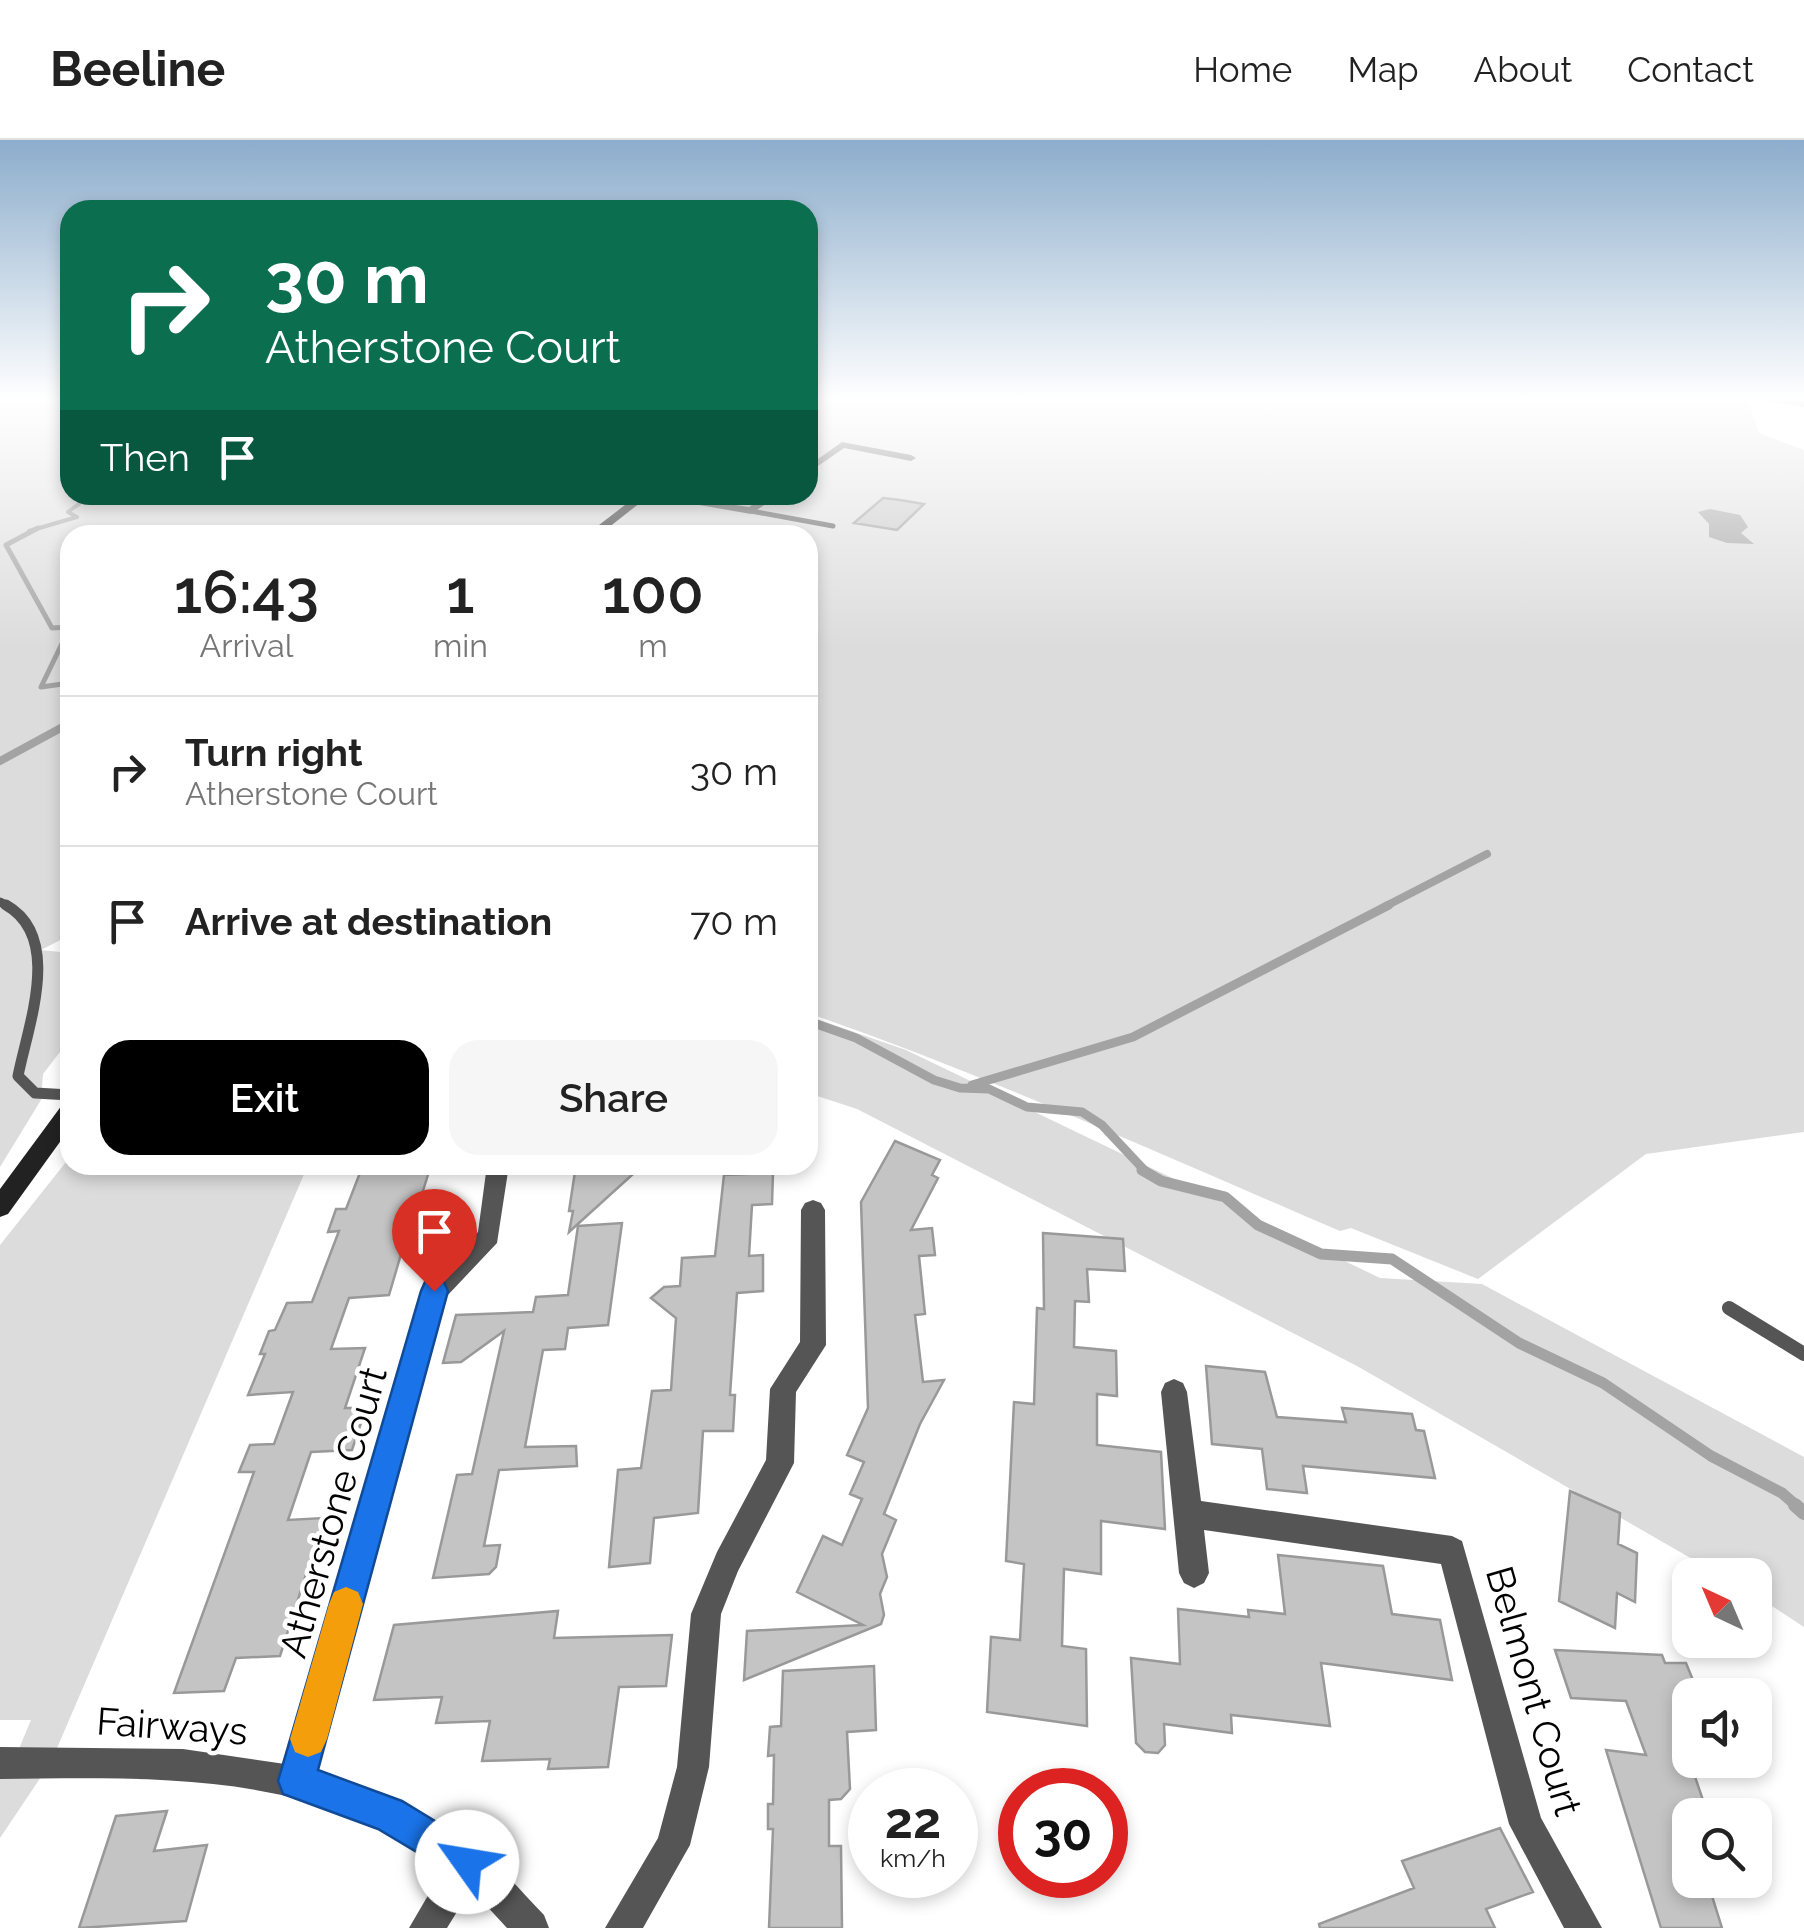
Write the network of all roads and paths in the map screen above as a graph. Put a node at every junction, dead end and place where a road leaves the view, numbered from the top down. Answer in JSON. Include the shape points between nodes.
{"nodes":[{"id":1,"x":632,"y":505,"type":"edge"},
{"id":2,"x":712,"y":505,"type":"edge"},
{"id":3,"x":760,"y":505,"type":"edge"},
{"id":4,"x":751,"y":511,"type":"junction"},
{"id":5,"x":606,"y":525,"type":"edge"},
{"id":6,"x":834,"y":526,"type":"dead end"},
{"id":7,"x":0,"y":902,"type":"edge"},
{"id":8,"x":60,"y":1094,"type":"edge"},
{"id":9,"x":60,"y":1125,"type":"edge"},
{"id":10,"x":497,"y":1175,"type":"edge"},
{"id":11,"x":0,"y":1207,"type":"edge"},
{"id":12,"x":813,"y":1210,"type":"dead end"},
{"id":13,"x":1729,"y":1308,"type":"dead end"},
{"id":14,"x":1804,"y":1354,"type":"edge"},
{"id":15,"x":1174,"y":1392,"type":"dead end"},
{"id":16,"x":1188,"y":1512,"type":"junction"},
{"id":17,"x":1194,"y":1573,"type":"dead end"},
{"id":18,"x":0,"y":1763,"type":"edge"},
{"id":19,"x":296,"y":1781,"type":"junction"},
{"id":20,"x":467,"y":1862,"type":"junction"},
{"id":21,"x":428,"y":1928,"type":"edge"},
{"id":22,"x":531,"y":1928,"type":"edge"},
{"id":23,"x":623,"y":1928,"type":"edge"},
{"id":24,"x":1584,"y":1928,"type":"edge"}],
"edges":[{"from":1,"to":5,"type":"street"},
{"from":2,"to":4,"type":"street"},
{"from":3,"to":4,"type":"street"},
{"from":4,"to":6,"type":"lane"},
{"from":7,"to":8,"type":"lane","via":[[31,926],[39,950],[18,1076],[36,1093]]},
{"from":9,"to":11,"type":"street"},
{"from":10,"to":19,"type":"street","name":"Atherstone Court","via":[[489,1236],[434,1291]]},
{"from":12,"to":23,"type":"street","via":[[813,1345],[784,1389],[780,1463],[706,1614],[693,1767],[673,1845]]},
{"from":13,"to":14,"type":"lane"},
{"from":15,"to":16,"type":"street"},
{"from":16,"to":17,"type":"street"},
{"from":16,"to":24,"type":"street","name":"Belmont Court","via":[[1452,1551],[1526,1824]]},
{"from":18,"to":19,"type":"street","name":"Fairways","via":[[136,1761]]},
{"from":19,"to":20,"type":"street","name":"Fairways","via":[[389,1814]]},
{"from":20,"to":21,"type":"street"},
{"from":20,"to":22,"type":"street","name":"Fairways"}]}
